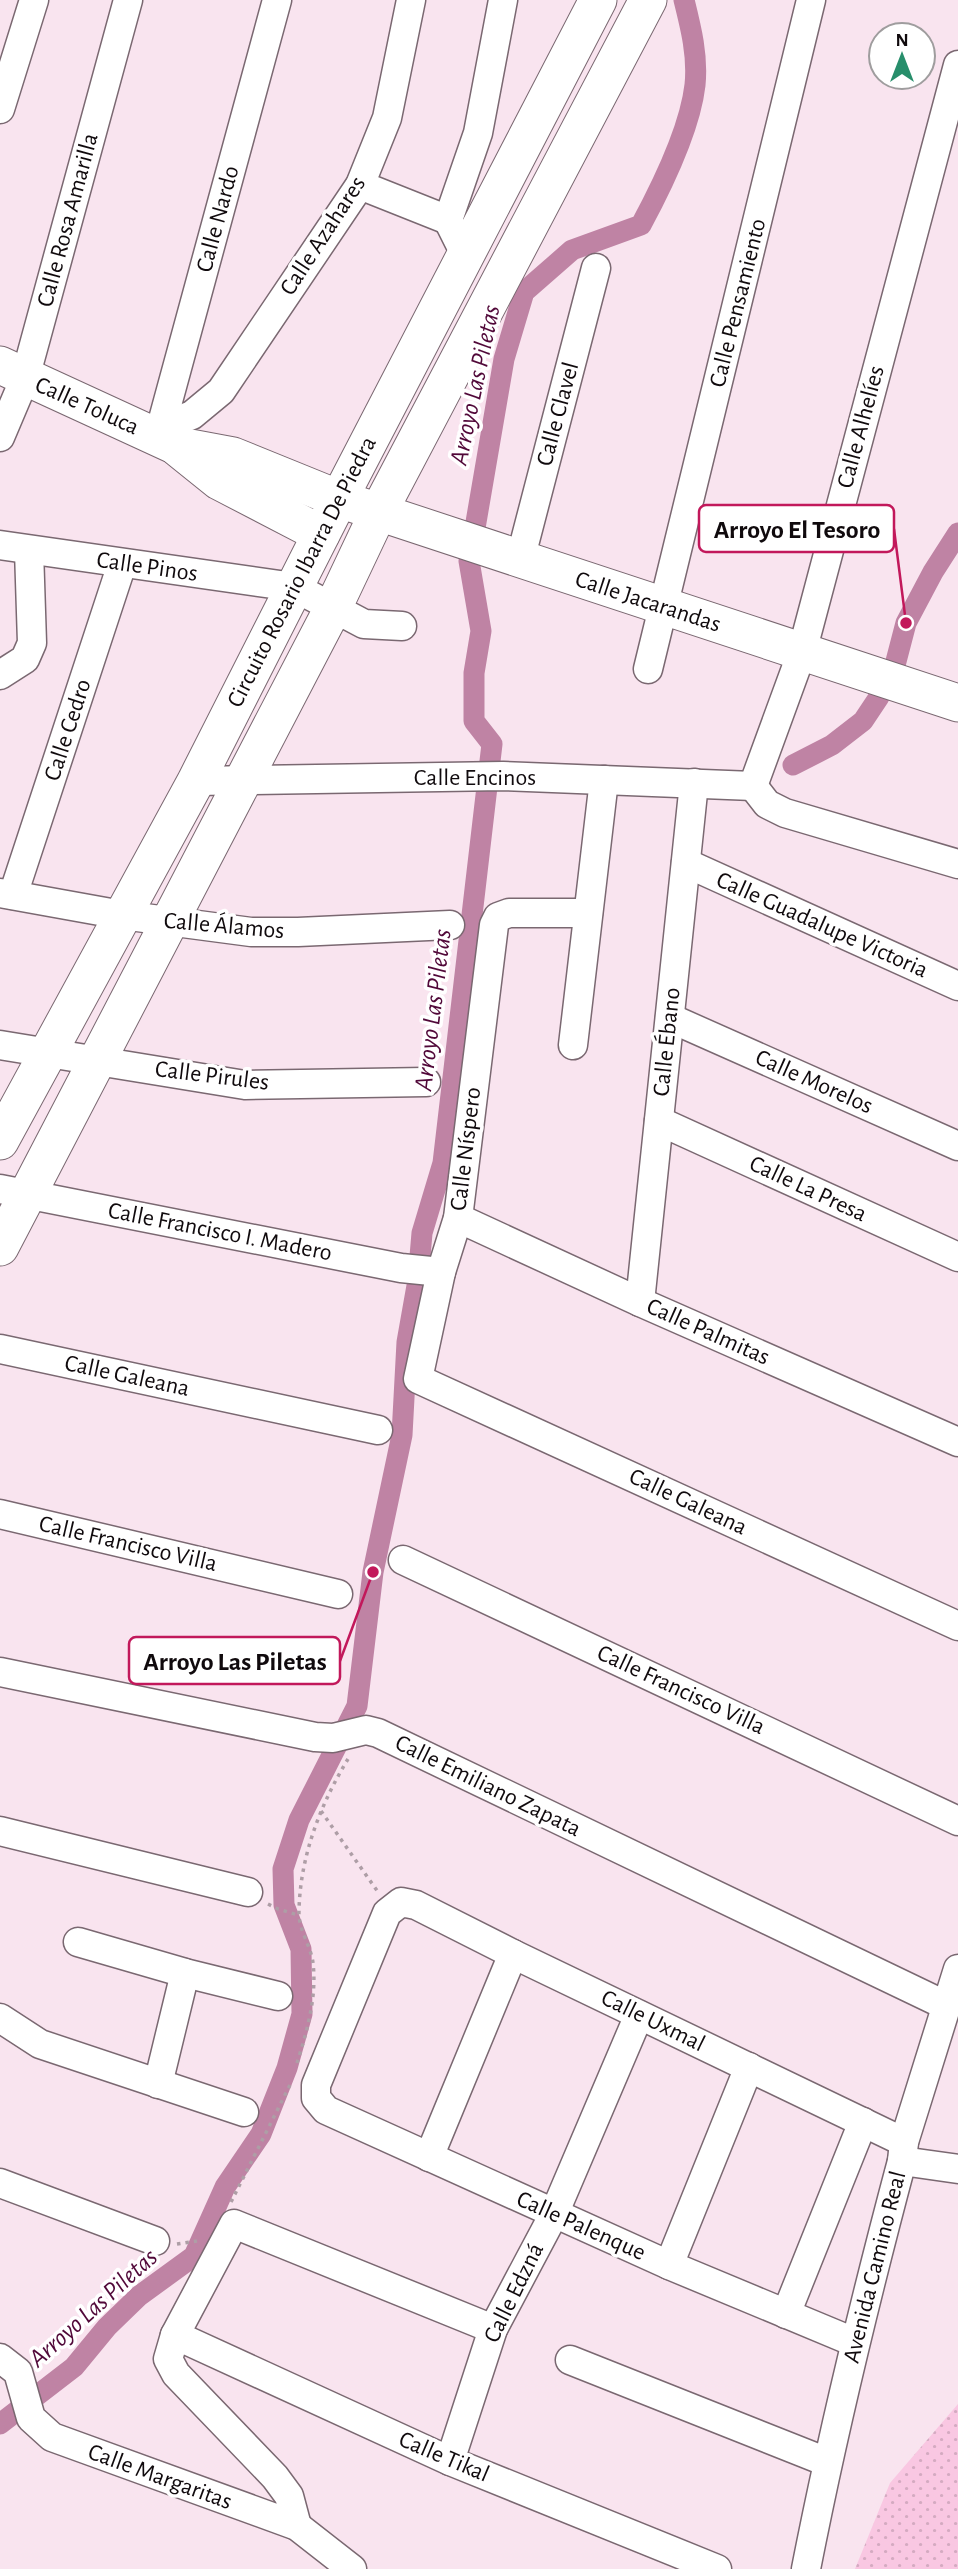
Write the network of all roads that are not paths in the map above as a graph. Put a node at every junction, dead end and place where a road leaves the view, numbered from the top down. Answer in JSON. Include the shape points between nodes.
{"nodes":[{"id":1,"x":34,"y":0,"type":"edge"},
{"id":2,"x":128,"y":0,"type":"edge"},
{"id":3,"x":277,"y":0,"type":"edge"},
{"id":4,"x":411,"y":0,"type":"edge"},
{"id":5,"x":503,"y":0,"type":"edge"},
{"id":6,"x":598,"y":0,"type":"edge"},
{"id":7,"x":648,"y":0,"type":"edge"},
{"id":8,"x":811,"y":0,"type":"edge"},
{"id":9,"x":958,"y":65,"type":"edge"},
{"id":10,"x":0,"y":108,"type":"edge"},
{"id":11,"x":513,"y":166,"type":"junction"},
{"id":12,"x":552,"y":183,"type":"junction"},
{"id":13,"x":360,"y":185,"type":"junction"},
{"id":14,"x":448,"y":220,"type":"junction"},
{"id":15,"x":466,"y":254,"type":"junction"},
{"id":16,"x":596,"y":268,"type":"dead end"},
{"id":17,"x":12,"y":372,"type":"edge"},
{"id":18,"x":0,"y":437,"type":"edge"},
{"id":19,"x":165,"y":437,"type":"junction"},
{"id":20,"x":339,"y":499,"type":"junction"},
{"id":21,"x":378,"y":513,"type":"junction"},
{"id":22,"x":321,"y":534,"type":"junction"},
{"id":23,"x":0,"y":545,"type":"edge"},
{"id":24,"x":29,"y":550,"type":"junction"},
{"id":25,"x":520,"y":560,"type":"junction"},
{"id":26,"x":122,"y":564,"type":"junction"},
{"id":27,"x":294,"y":587,"type":"junction"},
{"id":28,"x":664,"y":606,"type":"junction"},
{"id":29,"x":333,"y":608,"type":"junction"},
{"id":30,"x":402,"y":626,"type":"dead end"},
{"id":31,"x":802,"y":652,"type":"junction"},
{"id":32,"x":648,"y":669,"type":"dead end"},
{"id":33,"x":0,"y":675,"type":"edge"},
{"id":34,"x":958,"y":703,"type":"edge"},
{"id":35,"x":244,"y":780,"type":"junction"},
{"id":36,"x":604,"y":780,"type":"junction"},
{"id":37,"x":197,"y":781,"type":"junction"},
{"id":38,"x":694,"y":783,"type":"junction"},
{"id":39,"x":753,"y":786,"type":"junction"},
{"id":40,"x":686,"y":863,"type":"junction"},
{"id":41,"x":958,"y":864,"type":"edge"},
{"id":42,"x":7,"y":894,"type":"edge"},
{"id":43,"x":588,"y":913,"type":"junction"},
{"id":44,"x":122,"y":915,"type":"junction"},
{"id":45,"x":169,"y":922,"type":"junction"},
{"id":46,"x":450,"y":925,"type":"dead end"},
{"id":47,"x":958,"y":986,"type":"edge"},
{"id":48,"x":670,"y":1018,"type":"junction"},
{"id":49,"x":0,"y":1045,"type":"edge"},
{"id":50,"x":573,"y":1045,"type":"dead end"},
{"id":51,"x":48,"y":1053,"type":"junction"},
{"id":52,"x":96,"y":1060,"type":"junction"},
{"id":53,"x":426,"y":1082,"type":"dead end"},
{"id":54,"x":659,"y":1121,"type":"junction"},
{"id":55,"x":0,"y":1141,"type":"edge"},
{"id":56,"x":958,"y":1146,"type":"edge"},
{"id":57,"x":13,"y":1191,"type":"edge"},
{"id":58,"x":458,"y":1218,"type":"junction"},
{"id":59,"x":0,"y":1247,"type":"edge"},
{"id":60,"x":958,"y":1257,"type":"edge"},
{"id":61,"x":435,"y":1272,"type":"junction"},
{"id":62,"x":640,"y":1302,"type":"junction"},
{"id":63,"x":0,"y":1349,"type":"edge"},
{"id":64,"x":418,"y":1379,"type":"joint"},
{"id":65,"x":378,"y":1430,"type":"dead end"},
{"id":66,"x":958,"y":1442,"type":"edge"},
{"id":67,"x":0,"y":1514,"type":"edge"},
{"id":68,"x":403,"y":1560,"type":"dead end"},
{"id":69,"x":338,"y":1594,"type":"dead end"},
{"id":70,"x":958,"y":1626,"type":"edge"},
{"id":71,"x":0,"y":1672,"type":"edge"},
{"id":72,"x":958,"y":1821,"type":"edge"},
{"id":73,"x":0,"y":1831,"type":"edge"},
{"id":74,"x":248,"y":1892,"type":"dead end"},
{"id":75,"x":78,"y":1942,"type":"dead end"},
{"id":76,"x":513,"y":1954,"type":"junction"},
{"id":77,"x":958,"y":1972,"type":"edge"},
{"id":78,"x":185,"y":1973,"type":"junction"},
{"id":79,"x":278,"y":1996,"type":"dead end"},
{"id":80,"x":947,"y":2006,"type":"junction"},
{"id":81,"x":639,"y":2015,"type":"junction"},
{"id":82,"x":0,"y":2018,"type":"edge"},
{"id":83,"x":749,"y":2067,"type":"junction"},
{"id":84,"x":158,"y":2084,"type":"junction"},
{"id":85,"x":316,"y":2098,"type":"joint"},
{"id":86,"x":244,"y":2112,"type":"dead end"},
{"id":87,"x":863,"y":2122,"type":"junction"},
{"id":88,"x":903,"y":2151,"type":"junction"},
{"id":89,"x":429,"y":2157,"type":"junction"},
{"id":90,"x":958,"y":2169,"type":"edge"},
{"id":91,"x":0,"y":2183,"type":"edge"},
{"id":92,"x":554,"y":2214,"type":"junction"},
{"id":93,"x":155,"y":2241,"type":"dead end"},
{"id":94,"x":669,"y":2265,"type":"junction"},
{"id":95,"x":786,"y":2314,"type":"junction"},
{"id":96,"x":493,"y":2329,"type":"junction"},
{"id":97,"x":175,"y":2335,"type":"junction"},
{"id":98,"x":855,"y":2342,"type":"junction"},
{"id":99,"x":570,"y":2360,"type":"dead end"},
{"id":100,"x":9,"y":2365,"type":"edge"},
{"id":101,"x":450,"y":2460,"type":"junction"},
{"id":102,"x":827,"y":2462,"type":"junction"},
{"id":103,"x":297,"y":2526,"type":"junction"},
{"id":104,"x":352,"y":2569,"type":"edge"},
{"id":105,"x":717,"y":2569,"type":"edge"},
{"id":106,"x":806,"y":2569,"type":"edge"}],
"edges":[{"from":1,"to":10,"type":"street"},
{"from":2,"to":17,"type":"street","name":"Calle Rosa Amarilla"},
{"from":3,"to":19,"type":"street","name":"Calle Nardo"},
{"from":4,"to":13,"type":"street","name":"Calle Azahares","via":[[387,118]]},
{"from":5,"to":14,"type":"street","via":[[478,133]]},
{"from":6,"to":11,"type":"main road","name":"Circuito Rosario Ibarra De Piedra"},
{"from":7,"to":12,"type":"main road"},
{"from":8,"to":28,"type":"street","name":"Calle Pensamiento"},
{"from":9,"to":31,"type":"street","name":"Calle Alhelíes"},
{"from":11,"to":12,"type":"street"},
{"from":11,"to":15,"type":"main road","name":"Circuito Rosario Ibarra De Piedra"},
{"from":12,"to":21,"type":"main road"},
{"from":13,"to":14,"type":"street"},
{"from":13,"to":19,"type":"street","name":"Calle Azahares","via":[[221,391]]},
{"from":14,"to":15,"type":"street"},
{"from":15,"to":20,"type":"main road","name":"Circuito Rosario Ibarra De Piedra"},
{"from":16,"to":25,"type":"street","name":"Calle Clavel"},
{"from":17,"to":18,"type":"street","name":"Calle Rosa Amarilla"},
{"from":17,"to":19,"type":"main road","name":"Calle Toluca"},
{"from":19,"to":20,"type":"main road","name":"Calle Toluca","via":[[233,456]]},
{"from":19,"to":22,"type":"main road","name":"Calle Toluca","via":[[219,481]]},
{"from":20,"to":21,"type":"main road","name":"Calle Jacarandas"},
{"from":20,"to":22,"type":"main road","name":"Circuito Rosario Ibarra De Piedra"},
{"from":21,"to":25,"type":"main road","name":"Calle Jacarandas"},
{"from":21,"to":29,"type":"main road"},
{"from":22,"to":27,"type":"main road","name":"Circuito Rosario Ibarra De Piedra"},
{"from":23,"to":24,"type":"street","name":"Calle Pinos"},
{"from":24,"to":26,"type":"street","name":"Calle Pinos"},
{"from":24,"to":33,"type":"street","via":[[32,643],[25,659]]},
{"from":25,"to":28,"type":"main road","name":"Calle Jacarandas"},
{"from":26,"to":27,"type":"street","name":"Calle Pinos"},
{"from":26,"to":42,"type":"street","name":"Calle Cedro"},
{"from":27,"to":29,"type":"street"},
{"from":27,"to":37,"type":"main road","name":"Circuito Rosario Ibarra De Piedra"},
{"from":28,"to":31,"type":"main road","name":"Calle Jacarandas"},
{"from":28,"to":32,"type":"street","name":"Calle Pensamiento"},
{"from":29,"to":30,"type":"street","via":[[364,624]]},
{"from":29,"to":35,"type":"main road"},
{"from":31,"to":34,"type":"main road","name":"Calle Jacarandas"},
{"from":31,"to":39,"type":"street","name":"Calle Alhelíes"},
{"from":35,"to":36,"type":"street","name":"Calle Encinos","via":[[503,776]]},
{"from":35,"to":37,"type":"street","name":"Calle Encinos"},
{"from":35,"to":45,"type":"main road"},
{"from":36,"to":38,"type":"street","name":"Calle Encinos"},
{"from":36,"to":43,"type":"street"},
{"from":37,"to":44,"type":"main road","name":"Circuito Rosario Ibarra De Piedra"},
{"from":38,"to":39,"type":"street","name":"Calle Encinos"},
{"from":38,"to":40,"type":"street","name":"Calle Ébano"},
{"from":39,"to":41,"type":"street","via":[[767,804],[785,813]]},
{"from":40,"to":47,"type":"street","name":"Calle Guadalupe Victoria"},
{"from":40,"to":48,"type":"street","name":"Calle Ébano"},
{"from":42,"to":44,"type":"street","name":"Calle Álamos"},
{"from":43,"to":50,"type":"street"},
{"from":43,"to":58,"type":"street","name":"Calle Níspero","via":[[509,913],[498,917],[494,925]]},
{"from":44,"to":45,"type":"street","name":"Calle Álamos"},
{"from":44,"to":51,"type":"main road","name":"Circuito Rosario Ibarra De Piedra"},
{"from":45,"to":46,"type":"street","name":"Calle Álamos","via":[[251,932]]},
{"from":45,"to":52,"type":"main road"},
{"from":48,"to":54,"type":"street","name":"Calle Ébano"},
{"from":48,"to":56,"type":"street","name":"Calle Morelos"},
{"from":49,"to":51,"type":"street","name":"Calle Pirules"},
{"from":51,"to":52,"type":"street","name":"Calle Pirules"},
{"from":51,"to":55,"type":"main road","name":"Circuito Rosario Ibarra De Piedra"},
{"from":52,"to":53,"type":"street","name":"Calle Pirules","via":[[245,1085]]},
{"from":52,"to":57,"type":"main road"},
{"from":54,"to":60,"type":"street","name":"Calle La Presa"},
{"from":54,"to":62,"type":"street","name":"Calle Ébano"},
{"from":57,"to":59,"type":"main road"},
{"from":57,"to":61,"type":"street","name":"Calle Francisco I. Madero"},
{"from":58,"to":61,"type":"street","name":"Calle Níspero"},
{"from":58,"to":62,"type":"street","name":"Calle Palmitas"},
{"from":61,"to":64,"type":"street","name":"Calle Níspero"},
{"from":62,"to":66,"type":"street","name":"Calle Palmitas"},
{"from":63,"to":65,"type":"street","name":"Calle Galeana"},
{"from":64,"to":70,"type":"street","name":"Calle Galeana"},
{"from":67,"to":69,"type":"street","name":"Calle Francisco Villa"},
{"from":68,"to":72,"type":"street","name":"Calle Francisco Villa"},
{"from":71,"to":80,"type":"street","name":"Calle Emiliano Zapata","via":[[315,1737],[366,1730],[378,1733]]},
{"from":73,"to":74,"type":"street"},
{"from":75,"to":78,"type":"street"},
{"from":76,"to":81,"type":"street","name":"Calle Uxmal"},
{"from":76,"to":85,"type":"street","name":"Calle Uxmal","via":[[416,1905],[401,1902],[387,1913],[316,2084]]},
{"from":76,"to":89,"type":"street"},
{"from":77,"to":80,"type":"street","name":"Avenida Camino Real"},
{"from":78,"to":79,"type":"street"},
{"from":78,"to":84,"type":"street"},
{"from":80,"to":88,"type":"street","name":"Avenida Camino Real"},
{"from":81,"to":83,"type":"street","name":"Calle Uxmal"},
{"from":81,"to":92,"type":"street","name":"Calle Edzná"},
{"from":82,"to":84,"type":"street","via":[[40,2044]]},
{"from":83,"to":87,"type":"street","name":"Calle Uxmal"},
{"from":83,"to":94,"type":"street"},
{"from":84,"to":86,"type":"street"},
{"from":85,"to":89,"type":"street","name":"Calle Palenque","via":[[326,2110]]},
{"from":87,"to":88,"type":"street","name":"Calle Uxmal"},
{"from":87,"to":95,"type":"street"},
{"from":88,"to":90,"type":"street","name":"Calle Uxmal"},
{"from":88,"to":98,"type":"street","name":"Avenida Camino Real"},
{"from":89,"to":92,"type":"street","name":"Calle Palenque"},
{"from":91,"to":93,"type":"street"},
{"from":92,"to":94,"type":"street","name":"Calle Palenque"},
{"from":92,"to":96,"type":"street","name":"Calle Edzná"},
{"from":94,"to":95,"type":"street","name":"Calle Palenque"},
{"from":95,"to":98,"type":"street","name":"Calle Palenque"},
{"from":96,"to":97,"type":"street","via":[[234,2224]]},
{"from":96,"to":101,"type":"street","name":"Calle Edzná"},
{"from":97,"to":101,"type":"street","name":"Calle Tikal"},
{"from":97,"to":103,"type":"street","via":[[168,2359],[176,2374],[275,2477],[289,2496]]},
{"from":98,"to":102,"type":"street","name":"Avenida Camino Real"},
{"from":99,"to":102,"type":"street"},
{"from":100,"to":103,"type":"street","name":"Calle Margaritas","via":[[31,2418],[52,2437]]},
{"from":101,"to":105,"type":"street","name":"Calle Tikal"},
{"from":102,"to":106,"type":"street","name":"Avenida Camino Real"},
{"from":103,"to":104,"type":"street","name":"Calle Margaritas"}]}
